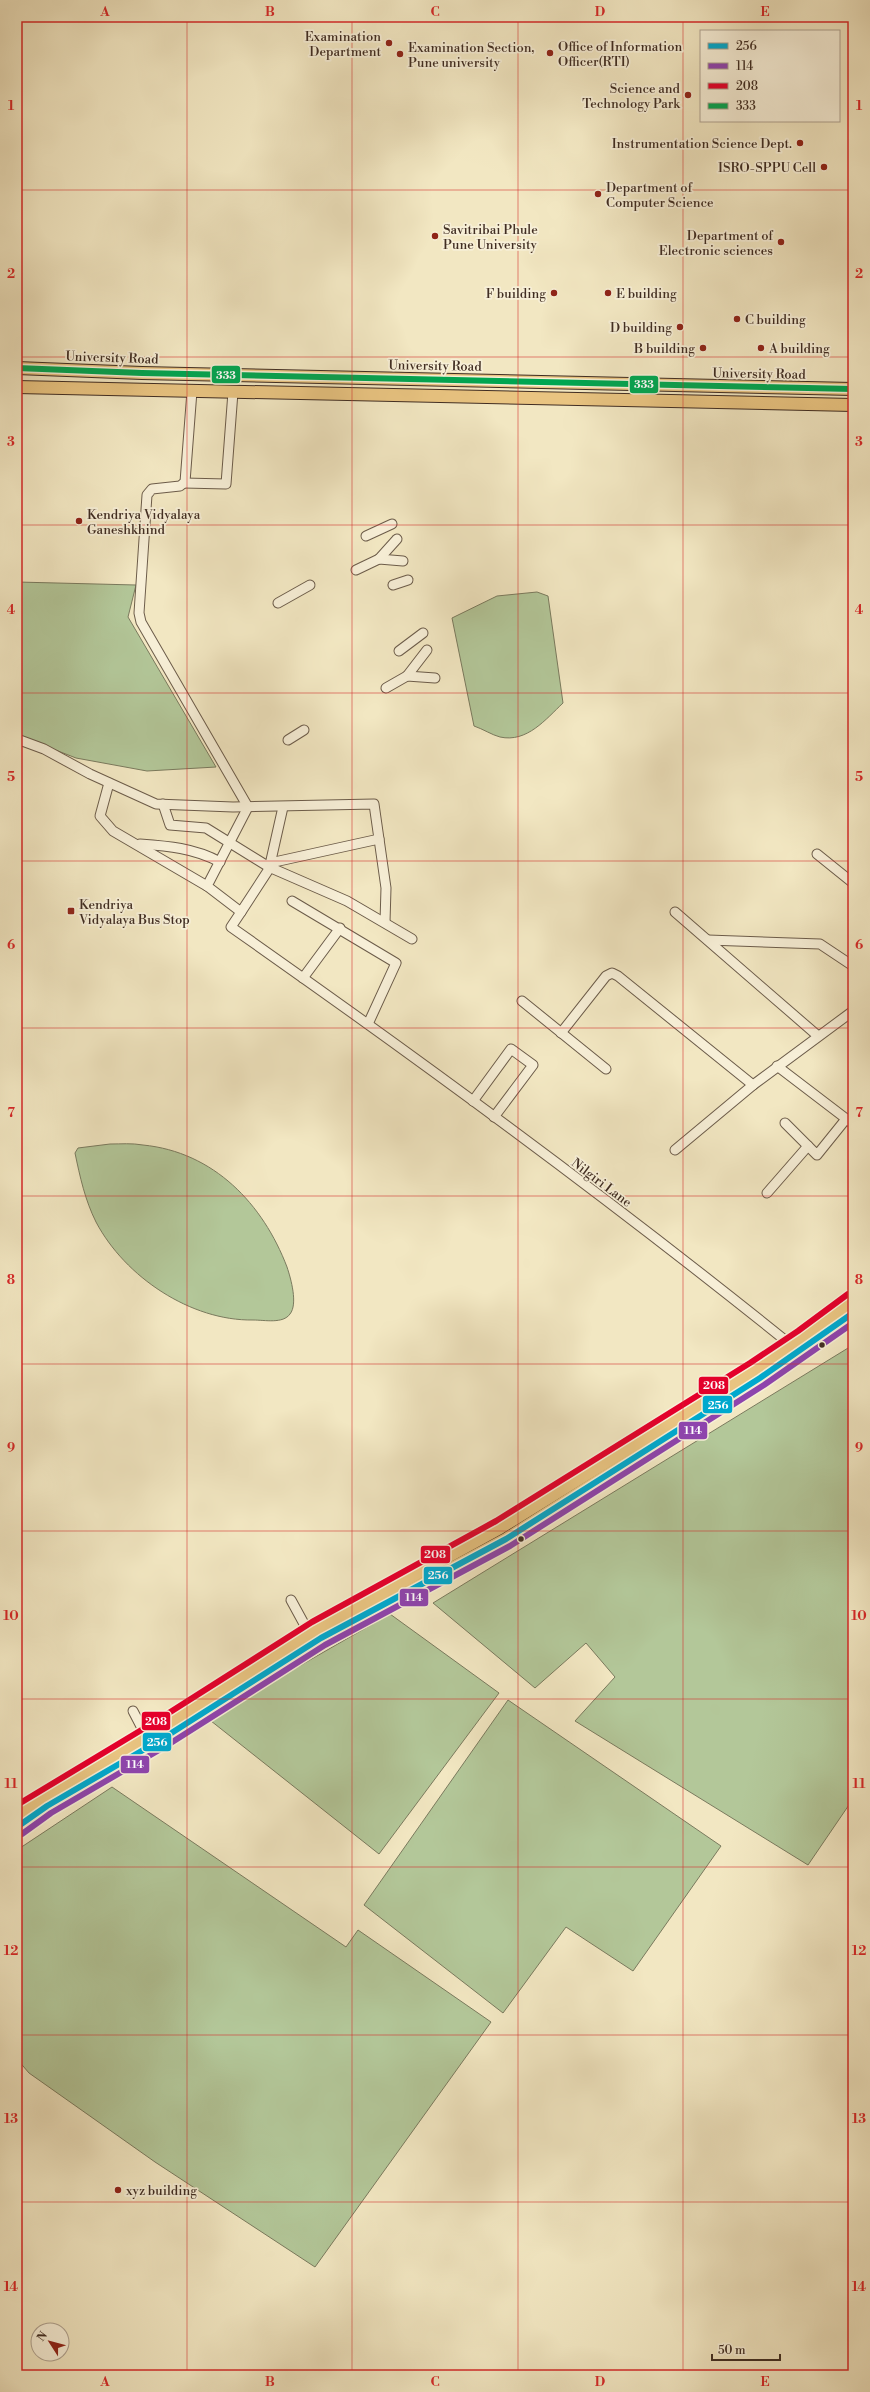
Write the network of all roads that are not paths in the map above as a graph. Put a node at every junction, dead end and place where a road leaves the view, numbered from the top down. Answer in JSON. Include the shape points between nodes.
{"nodes":[{"id":1,"x":17,"y":368,"type":"edge"},
{"id":2,"x":17,"y":387,"type":"edge"},
{"id":3,"x":853,"y":389,"type":"edge"},
{"id":4,"x":192,"y":391,"type":"junction"},
{"id":5,"x":233,"y":392,"type":"junction"},
{"id":6,"x":853,"y":405,"type":"edge"},
{"id":7,"x":184,"y":483,"type":"junction"},
{"id":8,"x":392,"y":524,"type":"dead end"},
{"id":9,"x":366,"y":536,"type":"dead end"},
{"id":10,"x":397,"y":539,"type":"dead end"},
{"id":11,"x":379,"y":559,"type":"junction"},
{"id":12,"x":403,"y":561,"type":"dead end"},
{"id":13,"x":356,"y":570,"type":"dead end"},
{"id":14,"x":408,"y":580,"type":"dead end"},
{"id":15,"x":310,"y":585,"type":"dead end"},
{"id":16,"x":393,"y":585,"type":"dead end"},
{"id":17,"x":278,"y":603,"type":"dead end"},
{"id":18,"x":423,"y":633,"type":"dead end"},
{"id":19,"x":427,"y":650,"type":"dead end"},
{"id":20,"x":399,"y":651,"type":"dead end"},
{"id":21,"x":407,"y":676,"type":"junction"},
{"id":22,"x":435,"y":678,"type":"dead end"},
{"id":23,"x":386,"y":688,"type":"dead end"},
{"id":24,"x":304,"y":730,"type":"dead end"},
{"id":25,"x":17,"y":739,"type":"edge"},
{"id":26,"x":288,"y":740,"type":"dead end"},
{"id":27,"x":109,"y":783,"type":"junction"},
{"id":28,"x":163,"y":804,"type":"junction"},
{"id":29,"x":248,"y":807,"type":"junction"},
{"id":30,"x":283,"y":807,"type":"junction"},
{"id":31,"x":380,"y":839,"type":"junction"},
{"id":32,"x":231,"y":842,"type":"junction"},
{"id":33,"x":137,"y":843,"type":"junction"},
{"id":34,"x":817,"y":854,"type":"dead end"},
{"id":35,"x":220,"y":862,"type":"junction"},
{"id":36,"x":269,"y":865,"type":"junction"},
{"id":37,"x":853,"y":883,"type":"edge"},
{"id":38,"x":207,"y":886,"type":"junction"},
{"id":39,"x":292,"y":901,"type":"dead end"},
{"id":40,"x":241,"y":912,"type":"junction"},
{"id":41,"x":675,"y":912,"type":"dead end"},
{"id":42,"x":385,"y":922,"type":"junction"},
{"id":43,"x":340,"y":928,"type":"junction"},
{"id":44,"x":412,"y":939,"type":"dead end"},
{"id":45,"x":708,"y":940,"type":"junction"},
{"id":46,"x":853,"y":966,"type":"edge"},
{"id":47,"x":303,"y":978,"type":"junction"},
{"id":48,"x":522,"y":1001,"type":"dead end"},
{"id":49,"x":853,"y":1011,"type":"edge"},
{"id":50,"x":368,"y":1024,"type":"junction"},
{"id":51,"x":561,"y":1033,"type":"junction"},
{"id":52,"x":818,"y":1036,"type":"junction"},
{"id":53,"x":777,"y":1066,"type":"junction"},
{"id":54,"x":606,"y":1069,"type":"dead end"},
{"id":55,"x":753,"y":1085,"type":"junction"},
{"id":56,"x":473,"y":1101,"type":"junction"},
{"id":57,"x":494,"y":1117,"type":"junction"},
{"id":58,"x":850,"y":1122,"type":"edge"},
{"id":59,"x":785,"y":1123,"type":"dead end"},
{"id":60,"x":808,"y":1146,"type":"junction"},
{"id":61,"x":674,"y":1150,"type":"dead end"},
{"id":62,"x":767,"y":1193,"type":"dead end"},
{"id":63,"x":853,"y":1300,"type":"edge"},
{"id":64,"x":853,"y":1313,"type":"edge"},
{"id":65,"x":791,"y":1345,"type":"junction"},
{"id":66,"x":522,"y":1521,"type":"junction"},
{"id":67,"x":291,"y":1600,"type":"dead end"},
{"id":68,"x":308,"y":1634,"type":"junction"},
{"id":69,"x":133,"y":1710,"type":"dead end"},
{"id":70,"x":146,"y":1736,"type":"junction"},
{"id":71,"x":17,"y":1814,"type":"edge"},
{"id":72,"x":17,"y":1827,"type":"edge"}],
"edges":[{"from":1,"to":3,"type":"main road","name":"University Road"},
{"from":2,"to":4,"type":"main road"},
{"from":4,"to":5,"type":"main road"},
{"from":4,"to":7,"type":"street"},
{"from":5,"to":6,"type":"main road"},
{"from":5,"to":7,"type":"street","via":[[226,484]]},
{"from":7,"to":29,"type":"street","via":[[178,487],[152,489],[146,495],[139,618]]},
{"from":8,"to":9,"type":"street"},
{"from":10,"to":11,"type":"street"},
{"from":11,"to":12,"type":"street"},
{"from":11,"to":13,"type":"street"},
{"from":14,"to":16,"type":"street"},
{"from":15,"to":17,"type":"street"},
{"from":18,"to":20,"type":"street"},
{"from":19,"to":21,"type":"street"},
{"from":21,"to":22,"type":"street"},
{"from":21,"to":23,"type":"street"},
{"from":24,"to":26,"type":"street"},
{"from":25,"to":27,"type":"street","via":[[44,749]]},
{"from":27,"to":28,"type":"street","via":[[156,804]]},
{"from":27,"to":33,"type":"street","via":[[100,816],[113,830]]},
{"from":28,"to":29,"type":"street"},
{"from":28,"to":32,"type":"street","via":[[170,825],[206,828]]},
{"from":29,"to":30,"type":"street"},
{"from":29,"to":32,"type":"street"},
{"from":30,"to":31,"type":"street","via":[[374,804]]},
{"from":30,"to":36,"type":"street"},
{"from":31,"to":36,"type":"street"},
{"from":31,"to":42,"type":"street","via":[[386,888]]},
{"from":32,"to":35,"type":"street"},
{"from":32,"to":36,"type":"street"},
{"from":33,"to":35,"type":"street","via":[[177,847],[204,854]]},
{"from":33,"to":38,"type":"street"},
{"from":34,"to":37,"type":"street"},
{"from":35,"to":38,"type":"street"},
{"from":36,"to":40,"type":"street","via":[[256,891]]},
{"from":36,"to":42,"type":"street","via":[[347,901]]},
{"from":38,"to":40,"type":"street"},
{"from":39,"to":43,"type":"street"},
{"from":40,"to":47,"type":"street","name":"Nilgiri Lane","via":[[231,927]]},
{"from":41,"to":45,"type":"street"},
{"from":42,"to":44,"type":"street"},
{"from":43,"to":47,"type":"street"},
{"from":43,"to":50,"type":"street","via":[[396,963]]},
{"from":45,"to":46,"type":"street","via":[[820,944]]},
{"from":45,"to":52,"type":"street"},
{"from":47,"to":50,"type":"street","name":"Nilgiri Lane"},
{"from":48,"to":51,"type":"street"},
{"from":49,"to":52,"type":"street"},
{"from":50,"to":56,"type":"street","name":"Nilgiri Lane"},
{"from":51,"to":54,"type":"street"},
{"from":51,"to":55,"type":"street","via":[[606,976],[612,973]]},
{"from":52,"to":53,"type":"street"},
{"from":53,"to":55,"type":"street"},
{"from":53,"to":58,"type":"street"},
{"from":55,"to":61,"type":"street"},
{"from":56,"to":57,"type":"street","name":"Nilgiri Lane"},
{"from":56,"to":57,"type":"street","via":[[511,1049],[533,1065]]},
{"from":57,"to":65,"type":"street","name":"Nilgiri Lane","via":[[716,1284]]},
{"from":58,"to":60,"type":"street","via":[[817,1155]]},
{"from":59,"to":60,"type":"street"},
{"from":60,"to":62,"type":"street"},
{"from":63,"to":65,"type":"main road"},
{"from":64,"to":66,"type":"main road","via":[[760,1378]]},
{"from":65,"to":66,"type":"main road"},
{"from":66,"to":68,"type":"main road"},
{"from":66,"to":72,"type":"main road","via":[[506,1539],[321,1638]]},
{"from":67,"to":68,"type":"street"},
{"from":68,"to":70,"type":"main road"},
{"from":69,"to":70,"type":"street"},
{"from":70,"to":71,"type":"main road"}]}
